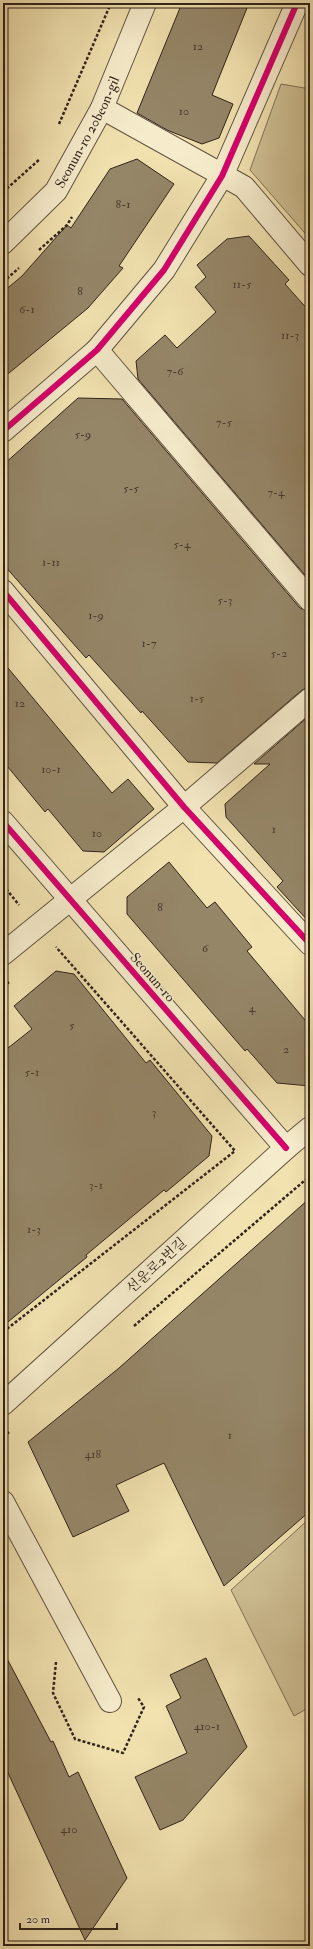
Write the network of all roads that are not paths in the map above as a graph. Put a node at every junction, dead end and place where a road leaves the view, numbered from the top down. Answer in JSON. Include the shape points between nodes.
{"nodes":[{"id":1,"x":145,"y":3,"type":"edge"},
{"id":2,"x":297,"y":3,"type":"edge"},
{"id":3,"x":102,"y":108,"type":"junction"},
{"id":4,"x":222,"y":176,"type":"junction"},
{"id":5,"x":3,"y":243,"type":"edge"},
{"id":6,"x":310,"y":265,"type":"edge"},
{"id":7,"x":97,"y":350,"type":"junction"},
{"id":8,"x":3,"y":431,"type":"edge"},
{"id":9,"x":3,"y":591,"type":"edge"},
{"id":10,"x":310,"y":600,"type":"edge"},
{"id":11,"x":310,"y":699,"type":"edge"},
{"id":12,"x":184,"y":807,"type":"junction"},
{"id":13,"x":3,"y":822,"type":"edge"},
{"id":14,"x":70,"y":900,"type":"junction"},
{"id":15,"x":310,"y":944,"type":"edge"},
{"id":16,"x":3,"y":954,"type":"edge"},
{"id":17,"x":310,"y":1128,"type":"edge"},
{"id":18,"x":286,"y":1148,"type":"junction"},
{"id":19,"x":3,"y":1404,"type":"edge"},
{"id":20,"x":3,"y":1502,"type":"edge"},
{"id":21,"x":110,"y":1701,"type":"dead end"}],
"edges":[{"from":1,"to":3,"type":"street","name":"Seonun-ro 20beon-gil"},
{"from":2,"to":4,"type":"street"},
{"from":3,"to":4,"type":"street"},
{"from":3,"to":5,"type":"street","name":"Seonun-ro 20beon-gil","via":[[56,191]]},
{"from":4,"to":6,"type":"street","via":[[244,187]]},
{"from":4,"to":7,"type":"street","via":[[164,270]]},
{"from":7,"to":8,"type":"street"},
{"from":7,"to":10,"type":"street"},
{"from":9,"to":12,"type":"street"},
{"from":11,"to":12,"type":"street"},
{"from":12,"to":14,"type":"street"},
{"from":12,"to":15,"type":"street"},
{"from":13,"to":14,"type":"street","name":"Seonun-ro"},
{"from":14,"to":16,"type":"street"},
{"from":14,"to":18,"type":"street","name":"Seonun-ro"},
{"from":17,"to":18,"type":"street","name":"선운로2번길"},
{"from":18,"to":19,"type":"street","name":"선운로2번길"},
{"from":20,"to":21,"type":"street"}]}
